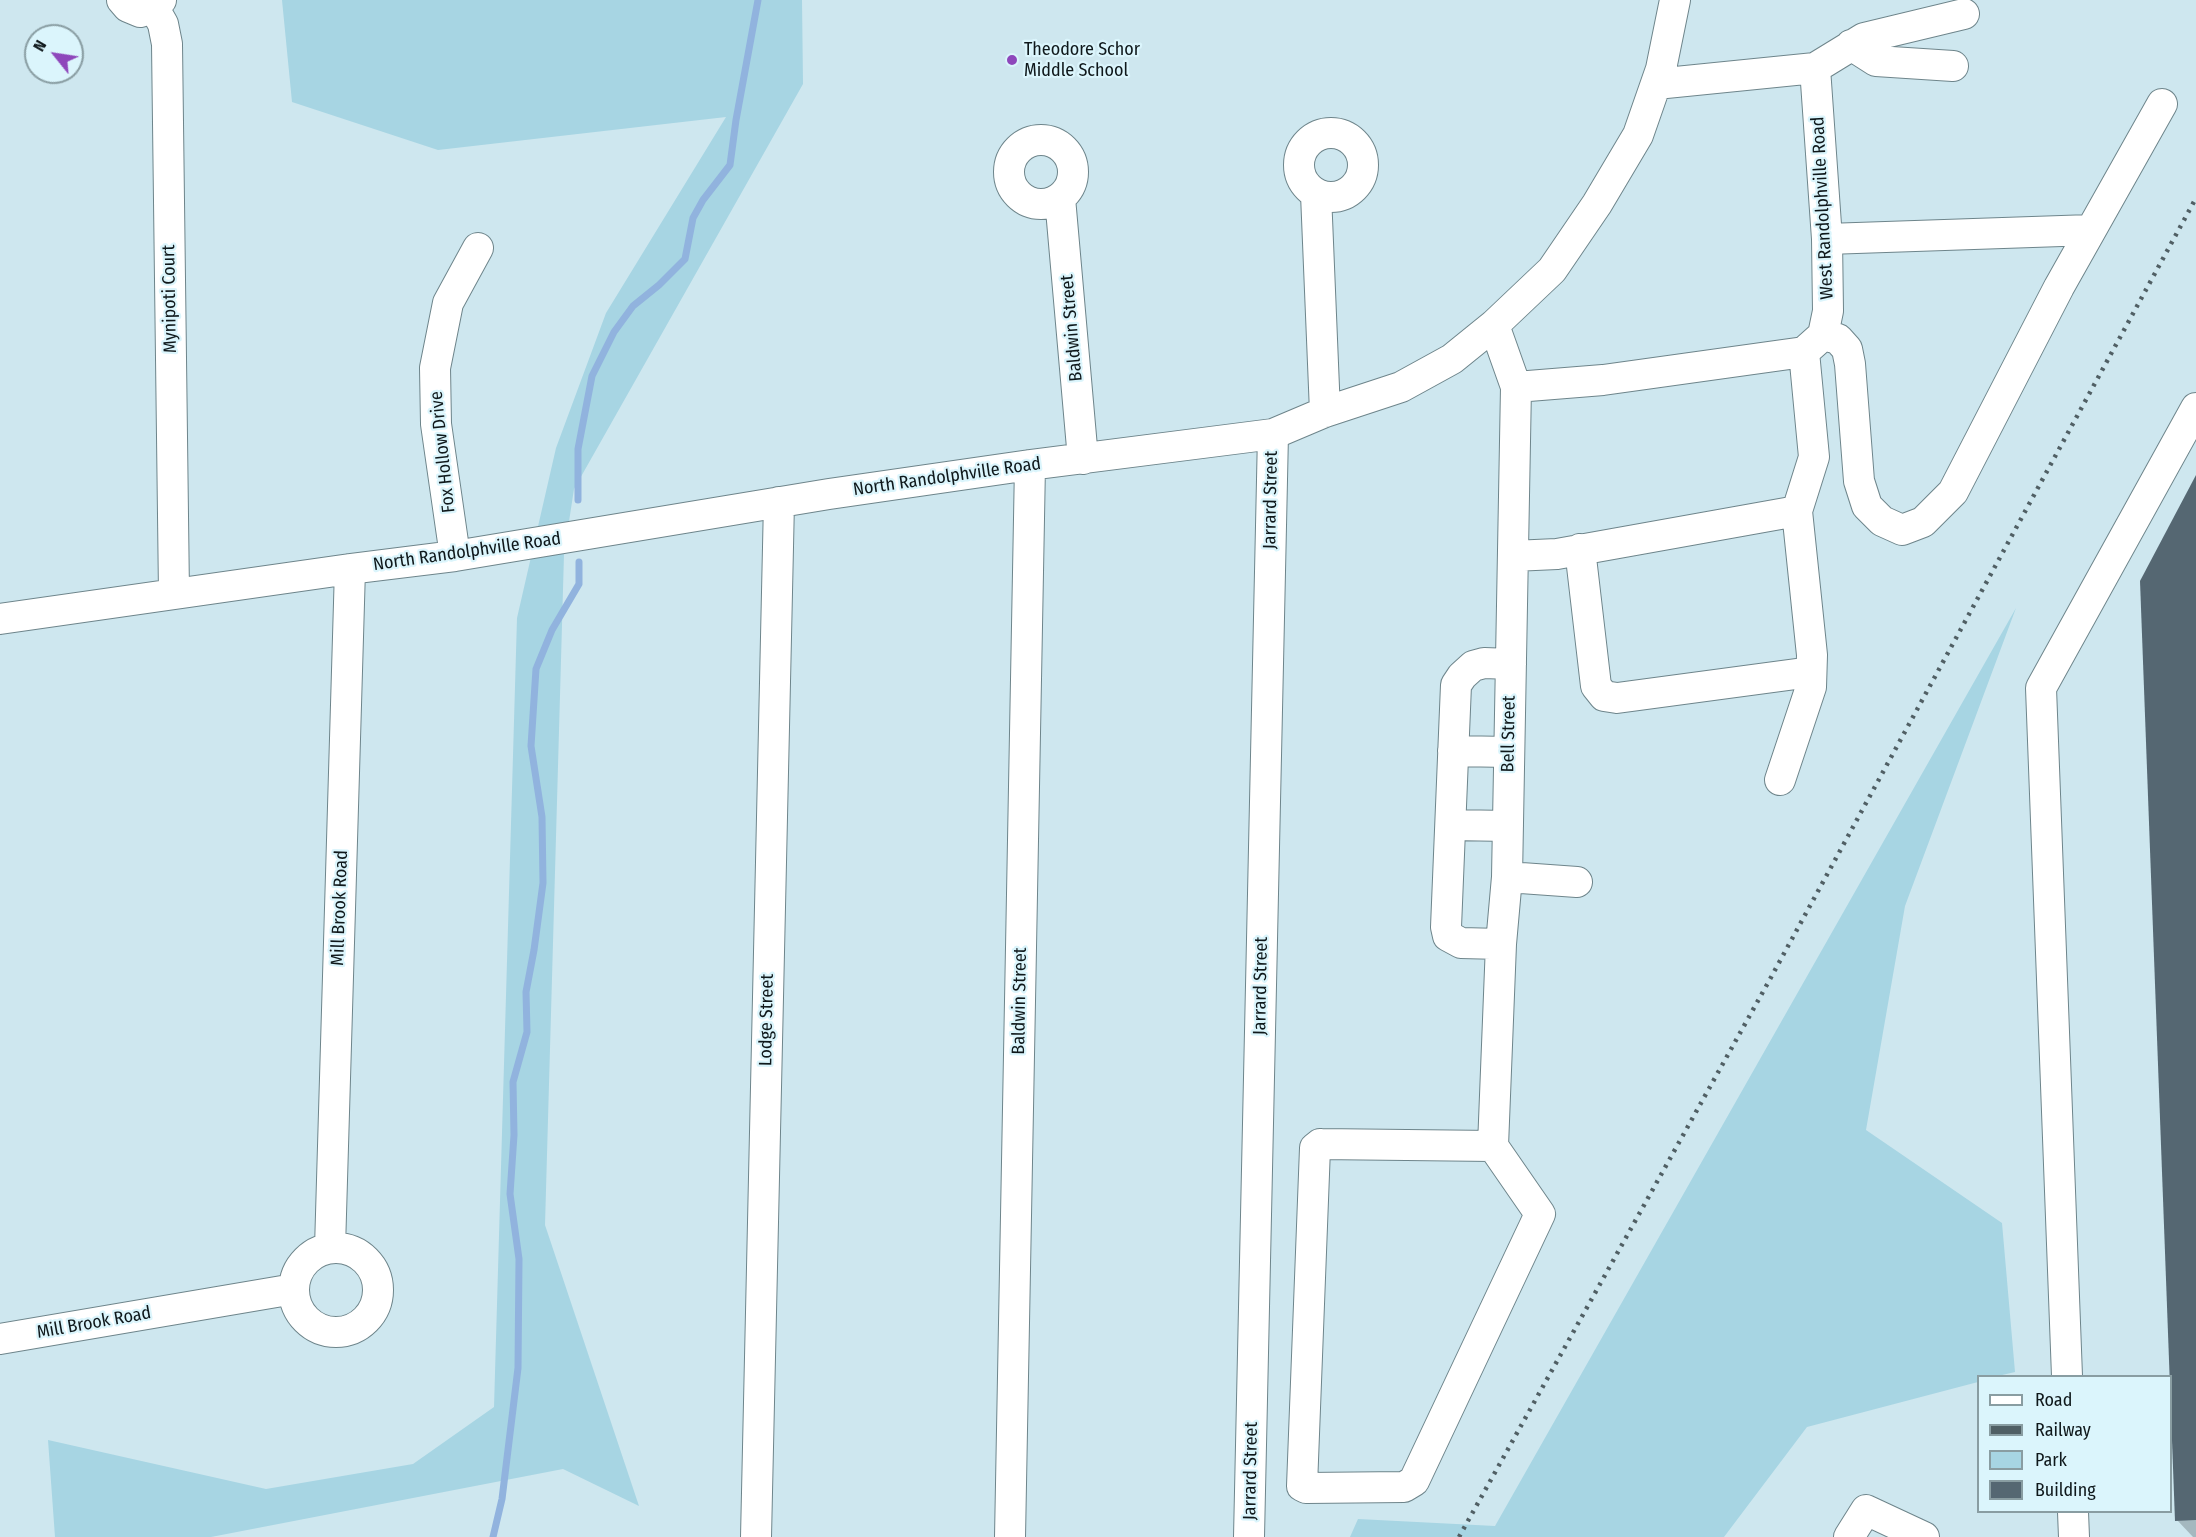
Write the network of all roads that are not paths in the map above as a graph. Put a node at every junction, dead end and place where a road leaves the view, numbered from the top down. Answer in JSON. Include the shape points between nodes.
{"nodes":[{"id":1,"x":122,"y":0,"type":"edge"},
{"id":2,"x":1675,"y":0,"type":"edge"},
{"id":3,"x":158,"y":4,"type":"edge"},
{"id":4,"x":1964,"y":14,"type":"dead end"},
{"id":5,"x":1851,"y":45,"type":"junction"},
{"id":6,"x":1953,"y":66,"type":"dead end"},
{"id":7,"x":1815,"y":68,"type":"junction"},
{"id":8,"x":1656,"y":84,"type":"junction"},
{"id":9,"x":2162,"y":104,"type":"dead end"},
{"id":10,"x":1316,"y":194,"type":"dead end"},
{"id":11,"x":1060,"y":198,"type":"dead end"},
{"id":12,"x":2091,"y":230,"type":"junction"},
{"id":13,"x":1827,"y":239,"type":"junction"},
{"id":14,"x":478,"y":248,"type":"dead end"},
{"id":15,"x":1494,"y":325,"type":"junction"},
{"id":16,"x":1814,"y":344,"type":"junction"},
{"id":17,"x":1516,"y":387,"type":"junction"},
{"id":18,"x":2196,"y":408,"type":"edge"},
{"id":19,"x":1325,"y":412,"type":"junction"},
{"id":20,"x":1272,"y":434,"type":"junction"},
{"id":21,"x":1083,"y":459,"type":"junction"},
{"id":22,"x":1030,"y":465,"type":"junction"},
{"id":23,"x":779,"y":502,"type":"junction"},
{"id":24,"x":1797,"y":511,"type":"junction"},
{"id":25,"x":1580,"y":549,"type":"junction"},
{"id":26,"x":455,"y":556,"type":"junction"},
{"id":27,"x":1513,"y":556,"type":"junction"},
{"id":28,"x":350,"y":568,"type":"junction"},
{"id":29,"x":174,"y":593,"type":"junction"},
{"id":30,"x":0,"y":619,"type":"edge"},
{"id":31,"x":1511,"y":663,"type":"junction"},
{"id":32,"x":1811,"y":672,"type":"junction"},
{"id":33,"x":1453,"y":751,"type":"junction"},
{"id":34,"x":1509,"y":752,"type":"junction"},
{"id":35,"x":1780,"y":780,"type":"dead end"},
{"id":36,"x":1451,"y":825,"type":"junction"},
{"id":37,"x":1508,"y":826,"type":"junction"},
{"id":38,"x":1507,"y":877,"type":"junction"},
{"id":39,"x":1577,"y":882,"type":"dead end"},
{"id":40,"x":1501,"y":944,"type":"junction"},
{"id":41,"x":1493,"y":1146,"type":"junction"},
{"id":42,"x":330,"y":1248,"type":"junction"},
{"id":43,"x":294,"y":1289,"type":"junction"},
{"id":44,"x":0,"y":1339,"type":"edge"},
{"id":45,"x":2067,"y":1375,"type":"edge"},
{"id":46,"x":2073,"y":1513,"type":"edge"},
{"id":47,"x":756,"y":1537,"type":"edge"},
{"id":48,"x":1010,"y":1537,"type":"edge"},
{"id":49,"x":1249,"y":1537,"type":"edge"},
{"id":50,"x":1849,"y":1537,"type":"edge"},
{"id":51,"x":1924,"y":1537,"type":"edge"},
{"id":52,"x":2074,"y":1537,"type":"edge"}],
"edges":[{"from":1,"to":3,"type":"street","name":"Mynipoti Court","via":[[134,10],[148,11]]},
{"from":2,"to":8,"type":"street","name":"North Randolphville Road"},
{"from":3,"to":29,"type":"street","name":"Mynipoti Court","via":[[167,44]]},
{"from":4,"to":5,"type":"street","via":[[1864,38]]},
{"from":5,"to":6,"type":"street","via":[[1876,61]]},
{"from":5,"to":7,"type":"street"},
{"from":7,"to":8,"type":"street"},
{"from":7,"to":13,"type":"street","name":"West Randolphville Road"},
{"from":8,"to":15,"type":"street","name":"North Randolphville Road","via":[[1638,135],[1597,204],[1552,270]]},
{"from":9,"to":12,"type":"street"},
{"from":10,"to":19,"type":"street"},
{"from":11,"to":21,"type":"street","name":"Baldwin Street"},
{"from":12,"to":13,"type":"street"},
{"from":12,"to":16,"type":"street","via":[[1953,492],[1923,522],[1902,530],[1882,521],[1867,506],[1859,481],[1846,349],[1838,339]]},
{"from":13,"to":16,"type":"street","name":"West Randolphville Road","via":[[1828,311]]},
{"from":14,"to":26,"type":"street","name":"Fox Hollow Drive","via":[[448,303],[435,368],[436,424]]},
{"from":15,"to":17,"type":"street","name":"Bell Street"},
{"from":15,"to":19,"type":"street","name":"North Randolphville Road","via":[[1452,359],[1401,387]]},
{"from":16,"to":17,"type":"street","via":[[1603,380]]},
{"from":16,"to":24,"type":"street","name":"West Randolphville Road","via":[[1814,457]]},
{"from":17,"to":27,"type":"street","name":"Bell Street"},
{"from":18,"to":45,"type":"street","via":[[2041,688]]},
{"from":19,"to":20,"type":"street","name":"North Randolphville Road"},
{"from":20,"to":21,"type":"street","name":"North Randolphville Road"},
{"from":20,"to":49,"type":"street","name":"Jarrard Street"},
{"from":21,"to":22,"type":"street","name":"North Randolphville Road"},
{"from":22,"to":23,"type":"street","name":"North Randolphville Road"},
{"from":22,"to":48,"type":"street","name":"Baldwin Street"},
{"from":23,"to":26,"type":"street","name":"North Randolphville Road"},
{"from":23,"to":47,"type":"street","name":"Lodge Street"},
{"from":24,"to":25,"type":"street"},
{"from":24,"to":32,"type":"street"},
{"from":25,"to":27,"type":"street"},
{"from":25,"to":32,"type":"street","via":[[1596,686],[1604,696],[1617,698]]},
{"from":26,"to":28,"type":"street","name":"North Randolphville Road"},
{"from":27,"to":31,"type":"street","name":"Bell Street"},
{"from":28,"to":29,"type":"street","name":"North Randolphville Road"},
{"from":28,"to":42,"type":"street","name":"Mill Brook Road"},
{"from":29,"to":30,"type":"street","name":"North Randolphville Road"},
{"from":31,"to":33,"type":"street","via":[[1484,663],[1473,666],[1462,676],[1456,686]]},
{"from":31,"to":34,"type":"street","name":"Bell Street"},
{"from":32,"to":35,"type":"street","via":[[1811,687]]},
{"from":33,"to":34,"type":"street"},
{"from":33,"to":36,"type":"street"},
{"from":34,"to":37,"type":"street","name":"Bell Street"},
{"from":36,"to":37,"type":"street"},
{"from":36,"to":40,"type":"street","via":[[1448,936],[1461,943]]},
{"from":37,"to":38,"type":"street","name":"Bell Street"},
{"from":38,"to":39,"type":"street"},
{"from":38,"to":40,"type":"street","name":"Bell Street"},
{"from":40,"to":41,"type":"street","name":"Bell Street"},
{"from":41,"to":41,"type":"street","via":[[1320,1144],[1316,1148],[1302,1486],[1404,1487],[1414,1481],[1540,1214]]},
{"from":42,"to":43,"type":"street","via":[[315,1252],[304,1262]]},
{"from":42,"to":43,"type":"street","via":[[355,1252],[374,1270],[378,1296],[366,1319],[342,1331],[314,1326],[303,1316]]},
{"from":43,"to":44,"type":"street","name":"Mill Brook Road"},
{"from":46,"to":52,"type":"street"},
{"from":50,"to":51,"type":"street","via":[[1866,1510]]}]}
